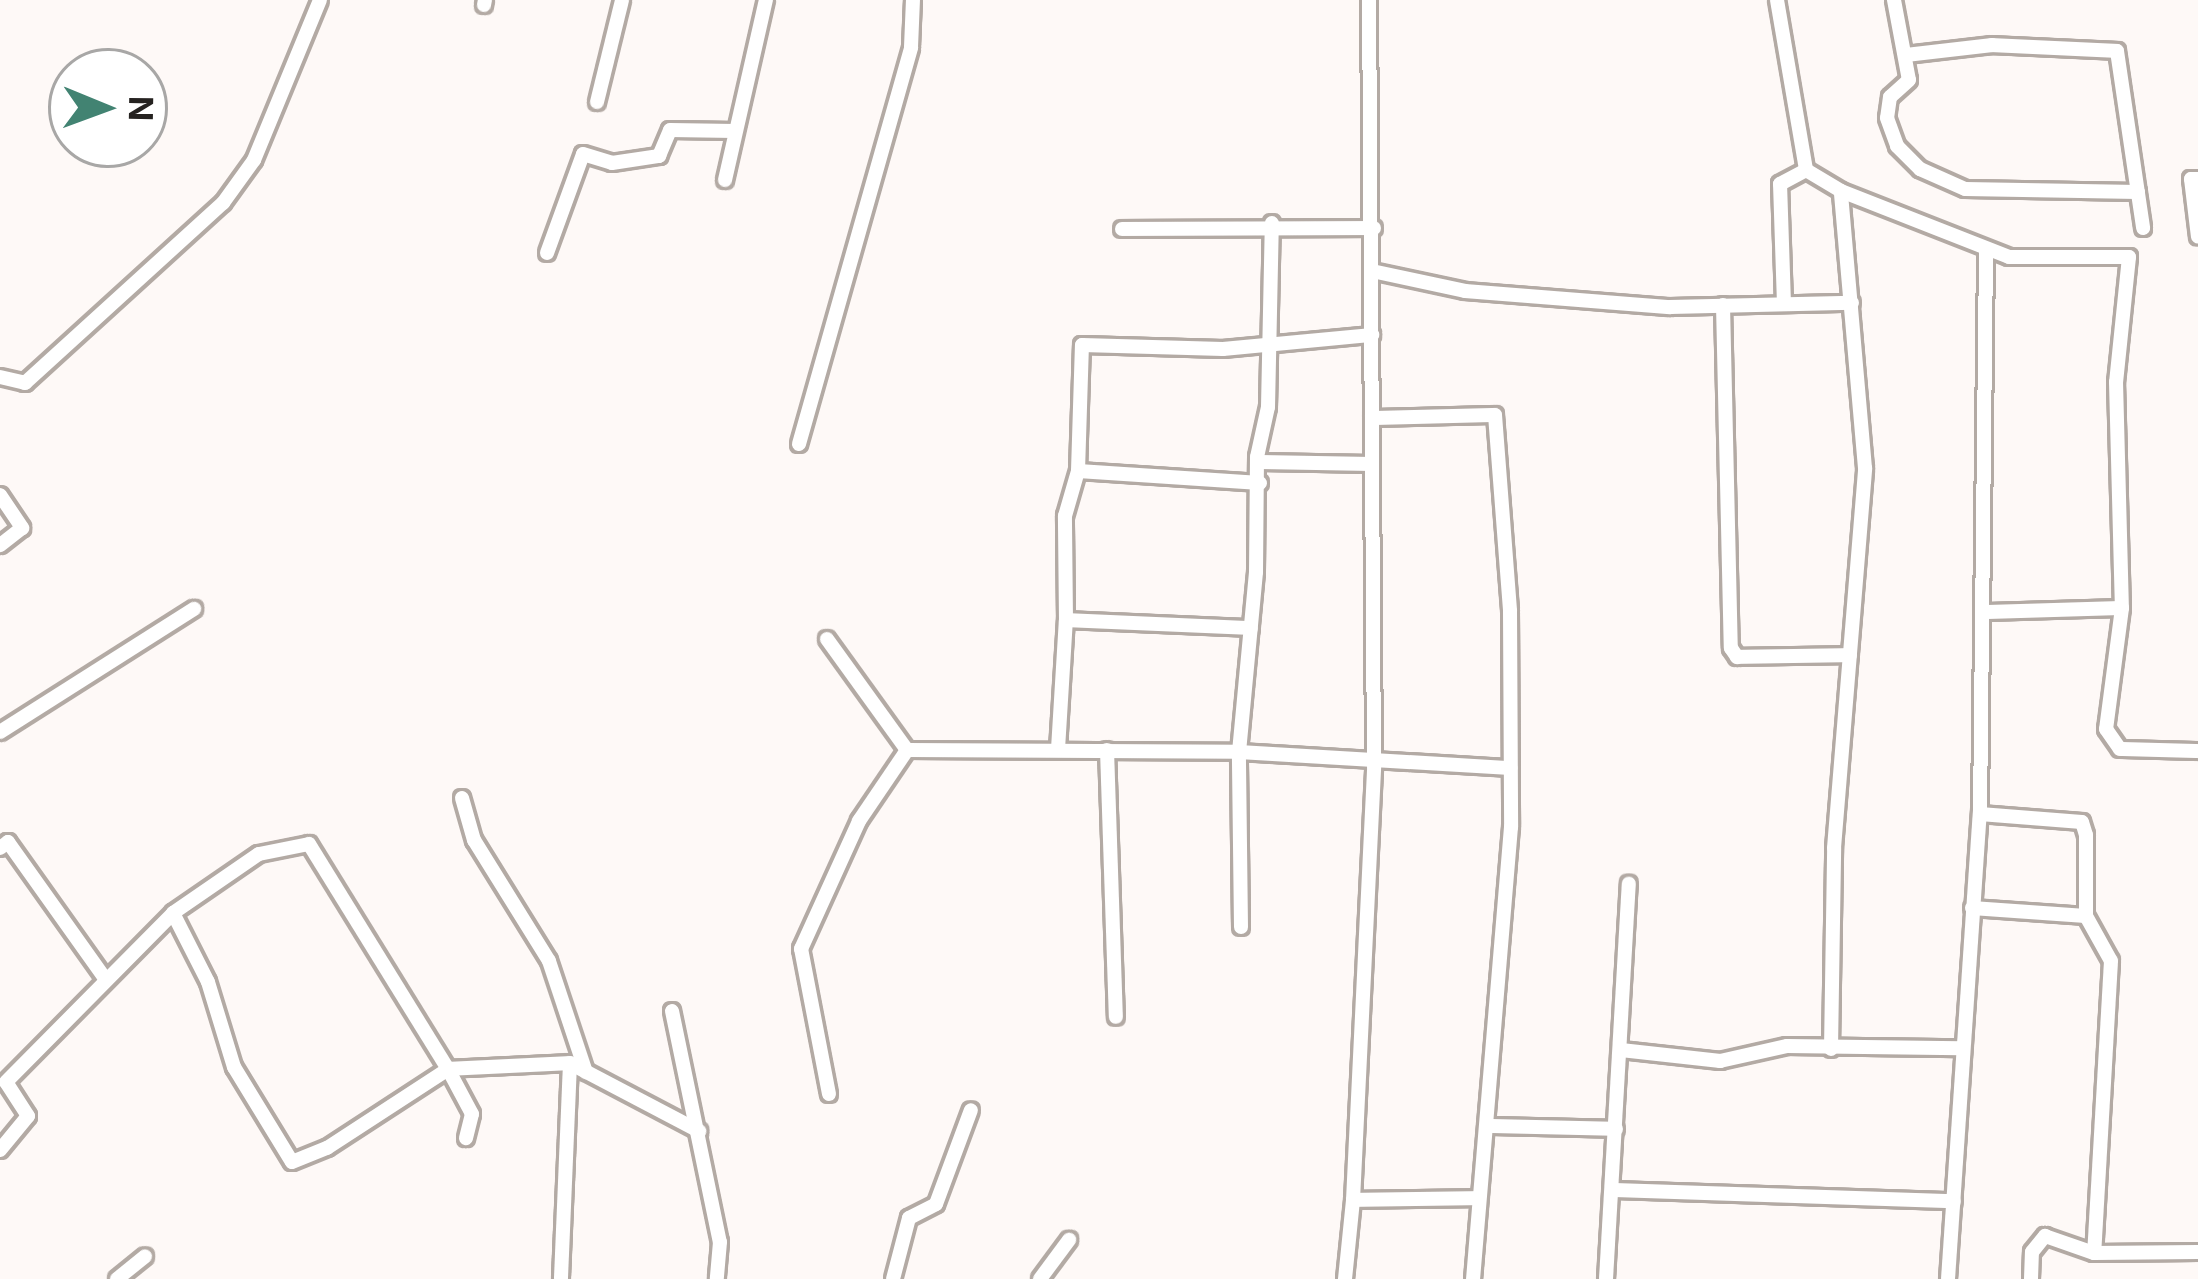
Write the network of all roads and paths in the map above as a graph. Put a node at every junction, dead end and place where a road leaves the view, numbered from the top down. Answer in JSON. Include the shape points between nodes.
{"nodes":[{"id":1,"x":320,"y":0,"type":"edge"},
{"id":2,"x":622,"y":0,"type":"edge"},
{"id":3,"x":766,"y":0,"type":"edge"},
{"id":4,"x":913,"y":0,"type":"edge"},
{"id":5,"x":1369,"y":0,"type":"edge"},
{"id":6,"x":1777,"y":0,"type":"edge"},
{"id":7,"x":1894,"y":0,"type":"edge"},
{"id":8,"x":1906,"y":55,"type":"junction"},
{"id":9,"x":597,"y":102,"type":"dead end"},
{"id":10,"x":735,"y":131,"type":"junction"},
{"id":11,"x":1806,"y":170,"type":"junction"},
{"id":12,"x":2198,"y":178,"type":"edge"},
{"id":13,"x":725,"y":180,"type":"dead end"},
{"id":14,"x":1841,"y":191,"type":"junction"},
{"id":15,"x":2138,"y":192,"type":"junction"},
{"id":16,"x":1272,"y":223,"type":"junction"},
{"id":17,"x":2143,"y":227,"type":"dead end"},
{"id":18,"x":1374,"y":228,"type":"junction"},
{"id":19,"x":1122,"y":229,"type":"dead end"},
{"id":20,"x":2198,"y":237,"type":"edge"},
{"id":21,"x":1986,"y":250,"type":"junction"},
{"id":22,"x":548,"y":253,"type":"dead end"},
{"id":23,"x":1372,"y":271,"type":"junction"},
{"id":24,"x":1852,"y":303,"type":"junction"},
{"id":25,"x":1784,"y":304,"type":"junction"},
{"id":26,"x":1723,"y":305,"type":"junction"},
{"id":27,"x":1372,"y":335,"type":"junction"},
{"id":28,"x":1267,"y":343,"type":"junction"},
{"id":29,"x":0,"y":376,"type":"edge"},
{"id":30,"x":1372,"y":418,"type":"junction"},
{"id":31,"x":799,"y":444,"type":"dead end"},
{"id":32,"x":1260,"y":462,"type":"junction"},
{"id":33,"x":1372,"y":464,"type":"junction"},
{"id":34,"x":1078,"y":471,"type":"junction"},
{"id":35,"x":1260,"y":483,"type":"junction"},
{"id":36,"x":0,"y":495,"type":"edge"},
{"id":37,"x":0,"y":544,"type":"edge"},
{"id":38,"x":2122,"y":608,"type":"junction"},
{"id":39,"x":194,"y":609,"type":"dead end"},
{"id":40,"x":1986,"y":612,"type":"junction"},
{"id":41,"x":1066,"y":620,"type":"junction"},
{"id":42,"x":1251,"y":628,"type":"junction"},
{"id":43,"x":827,"y":639,"type":"dead end"},
{"id":44,"x":1850,"y":655,"type":"junction"},
{"id":45,"x":0,"y":732,"type":"edge"},
{"id":46,"x":1058,"y":748,"type":"junction"},
{"id":47,"x":907,"y":750,"type":"junction"},
{"id":48,"x":1107,"y":750,"type":"junction"},
{"id":49,"x":2198,"y":751,"type":"edge"},
{"id":50,"x":1239,"y":752,"type":"junction"},
{"id":51,"x":1374,"y":766,"type":"junction"},
{"id":52,"x":1511,"y":768,"type":"junction"},
{"id":53,"x":462,"y":798,"type":"dead end"},
{"id":54,"x":1980,"y":814,"type":"junction"},
{"id":55,"x":3,"y":840,"type":"edge"},
{"id":56,"x":1629,"y":884,"type":"dead end"},
{"id":57,"x":1972,"y":908,"type":"junction"},
{"id":58,"x":172,"y":913,"type":"junction"},
{"id":59,"x":2086,"y":916,"type":"junction"},
{"id":60,"x":1240,"y":927,"type":"dead end"},
{"id":61,"x":104,"y":976,"type":"junction"},
{"id":62,"x":672,"y":1011,"type":"dead end"},
{"id":63,"x":1116,"y":1017,"type":"dead end"},
{"id":64,"x":1961,"y":1048,"type":"junction"},
{"id":65,"x":1831,"y":1049,"type":"junction"},
{"id":66,"x":1622,"y":1050,"type":"junction"},
{"id":67,"x":570,"y":1063,"type":"junction"},
{"id":68,"x":448,"y":1069,"type":"junction"},
{"id":69,"x":586,"y":1072,"type":"junction"},
{"id":70,"x":3,"y":1079,"type":"edge"},
{"id":71,"x":829,"y":1094,"type":"dead end"},
{"id":72,"x":971,"y":1110,"type":"dead end"},
{"id":73,"x":1488,"y":1126,"type":"junction"},
{"id":74,"x":1616,"y":1129,"type":"junction"},
{"id":75,"x":699,"y":1131,"type":"junction"},
{"id":76,"x":466,"y":1138,"type":"dead end"},
{"id":77,"x":0,"y":1150,"type":"edge"},
{"id":78,"x":1613,"y":1190,"type":"junction"},
{"id":79,"x":1480,"y":1198,"type":"junction"},
{"id":80,"x":1353,"y":1200,"type":"junction"},
{"id":81,"x":1954,"y":1201,"type":"junction"},
{"id":82,"x":1069,"y":1240,"type":"dead end"},
{"id":83,"x":2198,"y":1252,"type":"edge"},
{"id":84,"x":2094,"y":1253,"type":"junction"},
{"id":85,"x":145,"y":1256,"type":"dead end"},
{"id":86,"x":117,"y":1279,"type":"edge"},
{"id":87,"x":562,"y":1279,"type":"edge"},
{"id":88,"x":717,"y":1279,"type":"edge"},
{"id":89,"x":893,"y":1279,"type":"edge"},
{"id":90,"x":1040,"y":1279,"type":"edge"},
{"id":91,"x":1345,"y":1279,"type":"edge"},
{"id":92,"x":1473,"y":1279,"type":"edge"},
{"id":93,"x":1606,"y":1279,"type":"edge"},
{"id":94,"x":1948,"y":1279,"type":"edge"},
{"id":95,"x":2031,"y":1279,"type":"edge"}],
"edges":[{"from":1,"to":29,"type":"street","via":[[254,160],[223,203],[25,383]]},
{"from":2,"to":9,"type":"street"},
{"from":3,"to":10,"type":"street"},
{"from":4,"to":31,"type":"street","via":[[911,47]]},
{"from":5,"to":18,"type":"street"},
{"from":6,"to":11,"type":"street"},
{"from":7,"to":8,"type":"street"},
{"from":8,"to":15,"type":"street","via":[[1992,45],[2117,51]]},
{"from":8,"to":15,"type":"street","via":[[1909,80],[1890,98],[1887,118],[1897,146],[1920,169],[1965,189]]},
{"from":10,"to":13,"type":"street"},
{"from":10,"to":22,"type":"street","via":[[670,130],[659,156],[612,164],[583,154]]},
{"from":11,"to":14,"type":"street"},
{"from":11,"to":25,"type":"street","via":[[1780,184]]},
{"from":12,"to":20,"type":"street","via":[[2191,179]]},
{"from":14,"to":21,"type":"street"},
{"from":14,"to":24,"type":"street"},
{"from":15,"to":17,"type":"street"},
{"from":16,"to":18,"type":"street"},
{"from":16,"to":19,"type":"street"},
{"from":16,"to":28,"type":"street"},
{"from":18,"to":23,"type":"street"},
{"from":21,"to":38,"type":"street","via":[[2128,257],[2116,382]]},
{"from":21,"to":40,"type":"street"},
{"from":23,"to":26,"type":"street","via":[[1466,291]]},
{"from":23,"to":27,"type":"street"},
{"from":24,"to":25,"type":"street"},
{"from":24,"to":44,"type":"street","via":[[1865,468]]},
{"from":25,"to":26,"type":"street"},
{"from":26,"to":44,"type":"street","via":[[1731,648],[1738,657]]},
{"from":27,"to":28,"type":"street"},
{"from":27,"to":30,"type":"street"},
{"from":28,"to":32,"type":"street"},
{"from":28,"to":34,"type":"street","via":[[1082,345]]},
{"from":30,"to":33,"type":"street"},
{"from":30,"to":52,"type":"street","via":[[1495,415],[1510,611]]},
{"from":32,"to":33,"type":"street"},
{"from":32,"to":35,"type":"street"},
{"from":33,"to":51,"type":"street"},
{"from":34,"to":35,"type":"street"},
{"from":34,"to":41,"type":"street","via":[[1065,515]]},
{"from":35,"to":42,"type":"street"},
{"from":36,"to":37,"type":"street","via":[[22,528]]},
{"from":38,"to":40,"type":"street"},
{"from":38,"to":49,"type":"street","via":[[2107,734],[2120,749]]},
{"from":39,"to":45,"type":"street"},
{"from":40,"to":54,"type":"street"},
{"from":41,"to":42,"type":"street"},
{"from":41,"to":46,"type":"street"},
{"from":42,"to":50,"type":"street"},
{"from":43,"to":47,"type":"street"},
{"from":44,"to":65,"type":"street","via":[[1834,848]]},
{"from":46,"to":47,"type":"street"},
{"from":46,"to":48,"type":"street"},
{"from":47,"to":71,"type":"street","via":[[859,821],[800,949]]},
{"from":48,"to":50,"type":"street"},
{"from":48,"to":63,"type":"street"},
{"from":50,"to":51,"type":"street"},
{"from":50,"to":60,"type":"street"},
{"from":51,"to":52,"type":"street"},
{"from":51,"to":80,"type":"street"},
{"from":52,"to":73,"type":"street"},
{"from":53,"to":69,"type":"street","via":[[474,840],[549,961]]},
{"from":54,"to":57,"type":"street"},
{"from":54,"to":59,"type":"street","via":[[2082,822]]},
{"from":55,"to":61,"type":"street"},
{"from":56,"to":66,"type":"street"},
{"from":57,"to":59,"type":"street"},
{"from":57,"to":64,"type":"street"},
{"from":58,"to":61,"type":"street"},
{"from":58,"to":68,"type":"street","via":[[259,854],[309,844]]},
{"from":58,"to":68,"type":"street","via":[[208,982],[234,1067],[292,1162]]},
{"from":59,"to":84,"type":"street","via":[[2111,961]]},
{"from":61,"to":70,"type":"street"},
{"from":62,"to":75,"type":"street"},
{"from":64,"to":65,"type":"street"},
{"from":64,"to":81,"type":"street"},
{"from":65,"to":66,"type":"street","via":[[1787,1046],[1720,1061]]},
{"from":66,"to":74,"type":"street"},
{"from":67,"to":68,"type":"street"},
{"from":67,"to":69,"type":"street"},
{"from":67,"to":87,"type":"street"},
{"from":68,"to":76,"type":"street","via":[[472,1114]]},
{"from":69,"to":75,"type":"street"},
{"from":70,"to":77,"type":"street","via":[[28,1116]]},
{"from":72,"to":89,"type":"street","via":[[936,1204],[909,1218]]},
{"from":73,"to":74,"type":"street"},
{"from":73,"to":79,"type":"street"},
{"from":74,"to":78,"type":"street"},
{"from":75,"to":88,"type":"street","via":[[720,1242]]},
{"from":78,"to":81,"type":"street"},
{"from":78,"to":93,"type":"street"},
{"from":79,"to":80,"type":"street"},
{"from":79,"to":92,"type":"street"},
{"from":80,"to":91,"type":"street"},
{"from":81,"to":94,"type":"street"},
{"from":82,"to":90,"type":"street"},
{"from":83,"to":84,"type":"street"},
{"from":84,"to":95,"type":"street","via":[[2045,1236],[2032,1252]]},
{"from":85,"to":86,"type":"street"}]}
